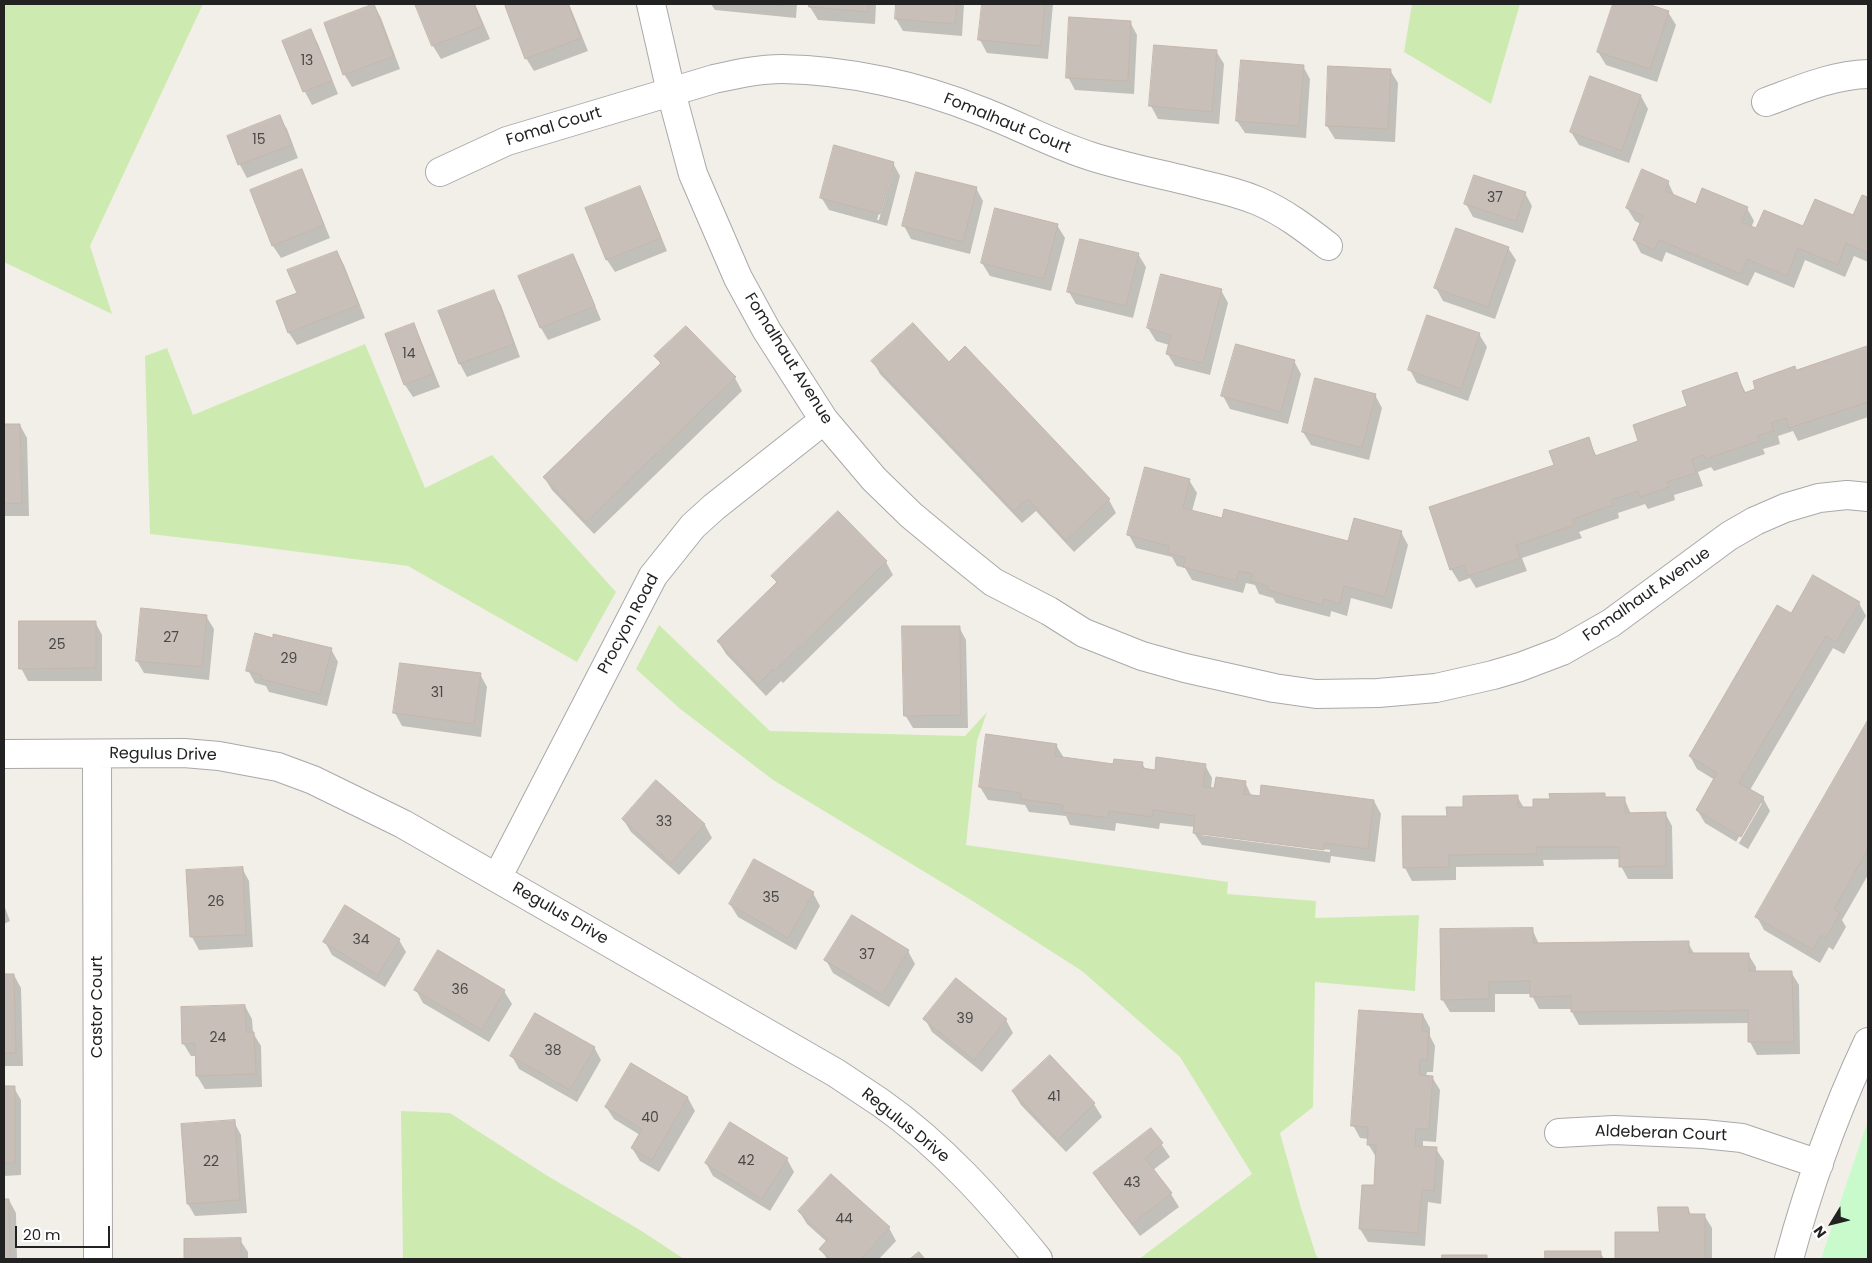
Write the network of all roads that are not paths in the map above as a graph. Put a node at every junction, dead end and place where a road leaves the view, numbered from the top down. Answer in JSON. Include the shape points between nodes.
{"nodes":[{"id":1,"x":651,"y":4,"type":"edge"},
{"id":2,"x":1868,"y":74,"type":"edge"},
{"id":3,"x":671,"y":92,"type":"junction"},
{"id":4,"x":1766,"y":102,"type":"dead end"},
{"id":5,"x":440,"y":172,"type":"dead end"},
{"id":6,"x":1328,"y":246,"type":"dead end"},
{"id":7,"x":824,"y":420,"type":"junction"},
{"id":8,"x":1868,"y":497,"type":"edge"},
{"id":9,"x":4,"y":754,"type":"edge"},
{"id":10,"x":97,"y":754,"type":"junction"},
{"id":11,"x":497,"y":878,"type":"junction"},
{"id":12,"x":1868,"y":1042,"type":"edge"},
{"id":13,"x":1560,"y":1133,"type":"dead end"},
{"id":14,"x":1819,"y":1164,"type":"junction"},
{"id":15,"x":98,"y":1259,"type":"edge"},
{"id":16,"x":1038,"y":1259,"type":"edge"},
{"id":17,"x":1789,"y":1259,"type":"edge"}],
"edges":[{"from":1,"to":3,"type":"street","name":"Fomalhaut Avenue"},
{"from":2,"to":4,"type":"street","via":[[1819,82]]},
{"from":3,"to":5,"type":"street","name":"Fomal Court","via":[[507,141]]},
{"from":3,"to":6,"type":"street","name":"Fomalhaut Court","via":[[747,72],[782,69],[851,75],[886,82],[981,111],[1092,157],[1258,201],[1294,220]]},
{"from":3,"to":7,"type":"street","name":"Fomalhaut Avenue","via":[[693,174],[738,278],[767,331]]},
{"from":7,"to":8,"type":"street","name":"Fomalhaut Avenue","via":[[874,479],[952,549],[993,582],[1084,633],[1142,656],[1185,668],[1316,694],[1436,688],[1527,665],[1562,651],[1611,624],[1729,536],[1755,521],[1819,498]]},
{"from":7,"to":11,"type":"street","name":"Procyon Road","via":[[693,526],[653,576]]},
{"from":9,"to":10,"type":"street","name":"Regulus Drive"},
{"from":10,"to":11,"type":"street","name":"Regulus Drive","via":[[184,753],[219,756],[278,768],[362,803]]},
{"from":10,"to":15,"type":"street","name":"Castor Court"},
{"from":11,"to":16,"type":"street","name":"Regulus Drive","via":[[836,1073],[882,1104],[934,1146],[978,1189]]},
{"from":12,"to":14,"type":"street"},
{"from":13,"to":14,"type":"street","name":"Aldeberan Court","via":[[1614,1130],[1742,1138]]},
{"from":14,"to":17,"type":"street"}]}
